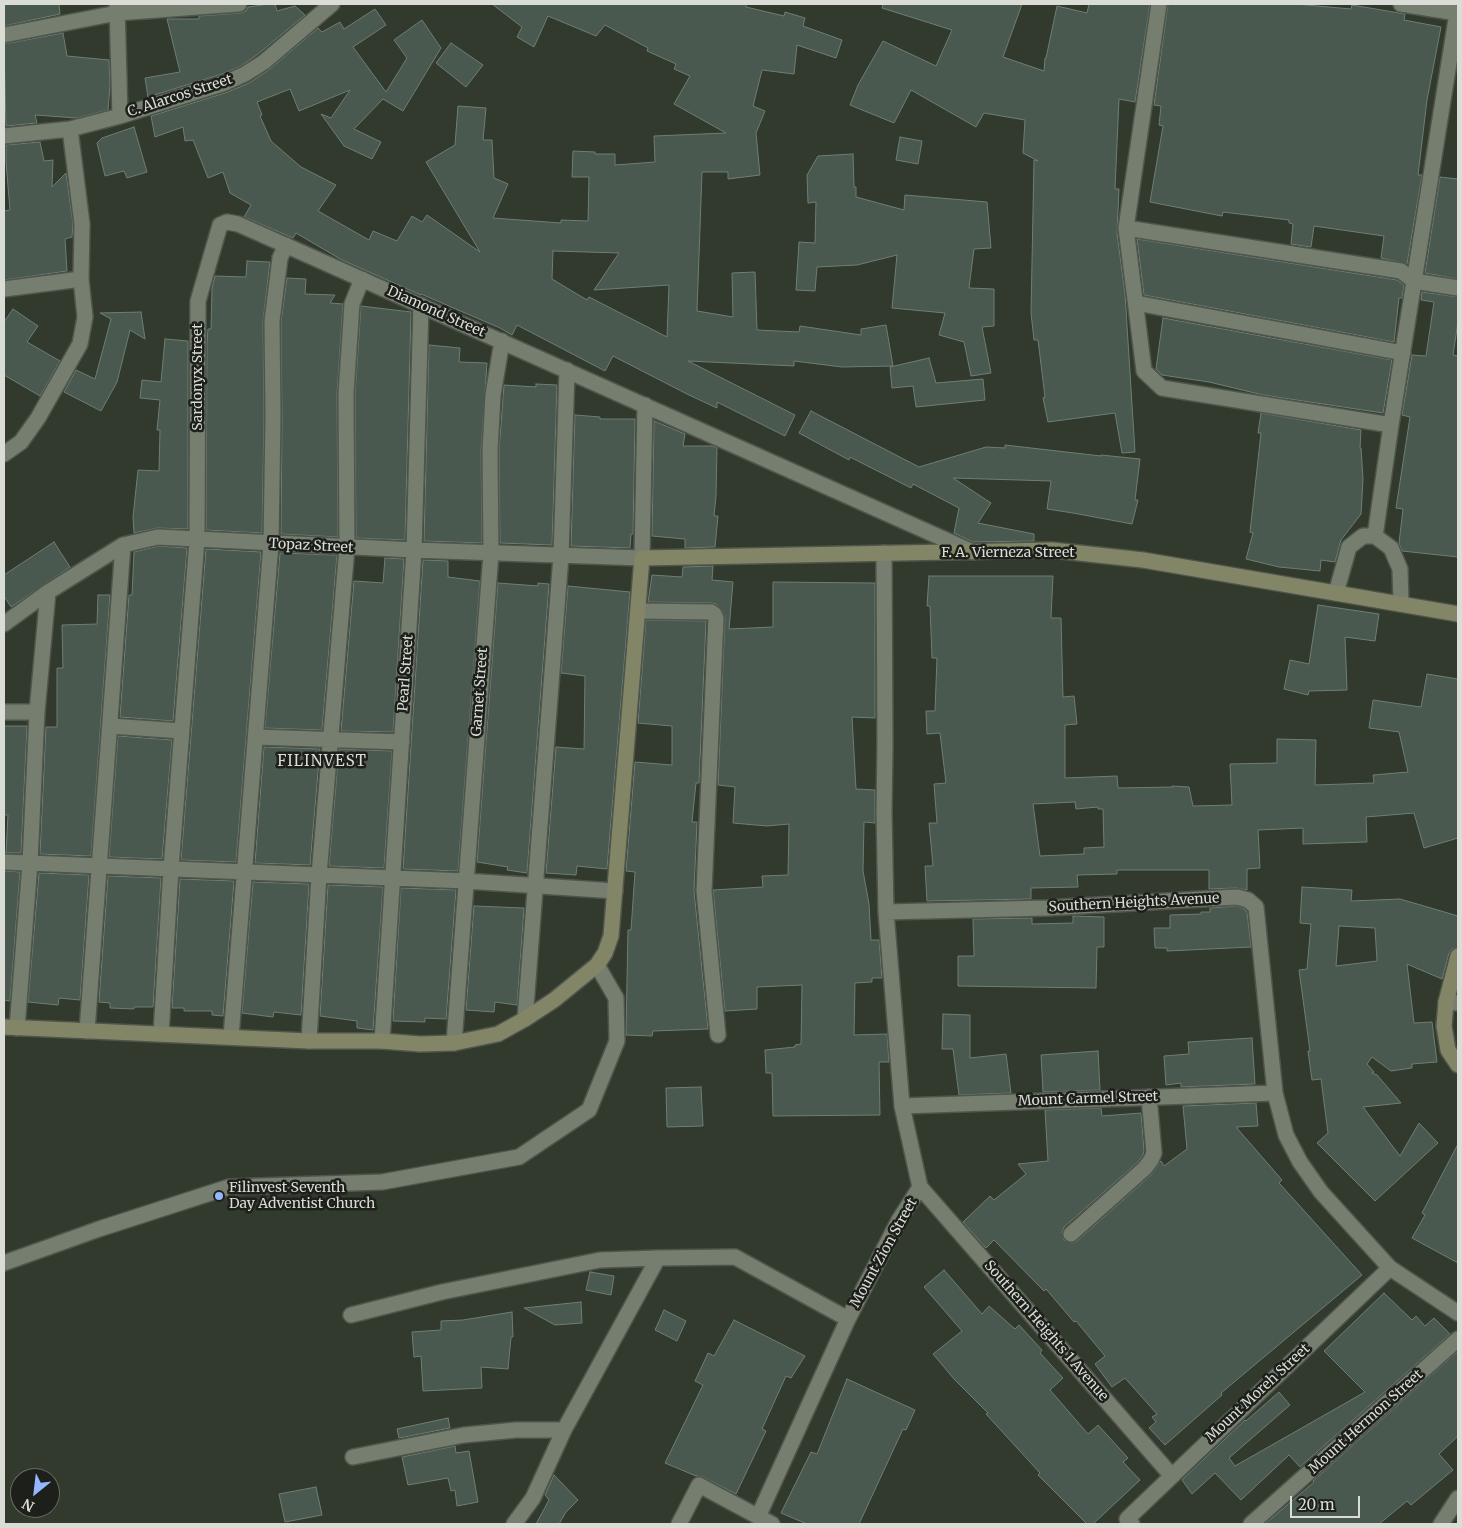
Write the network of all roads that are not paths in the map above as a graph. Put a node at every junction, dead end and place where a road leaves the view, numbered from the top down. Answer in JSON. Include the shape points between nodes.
{"nodes":[{"id":1,"x":239,"y":4,"type":"edge"},
{"id":2,"x":332,"y":4,"type":"edge"},
{"id":3,"x":1159,"y":4,"type":"edge"},
{"id":4,"x":1400,"y":4,"type":"edge"},
{"id":5,"x":117,"y":8,"type":"edge"},
{"id":6,"x":1458,"y":12,"type":"edge"},
{"id":7,"x":4,"y":35,"type":"edge"},
{"id":8,"x":120,"y":116,"type":"junction"},
{"id":9,"x":70,"y":129,"type":"junction"},
{"id":10,"x":4,"y":136,"type":"edge"},
{"id":11,"x":227,"y":222,"type":"joint"},
{"id":12,"x":1126,"y":228,"type":"junction"},
{"id":13,"x":286,"y":245,"type":"junction"},
{"id":14,"x":81,"y":279,"type":"junction"},
{"id":15,"x":362,"y":279,"type":"junction"},
{"id":16,"x":1414,"y":281,"type":"junction"},
{"id":17,"x":1458,"y":288,"type":"edge"},
{"id":18,"x":4,"y":289,"type":"edge"},
{"id":19,"x":1136,"y":302,"type":"junction"},
{"id":20,"x":421,"y":305,"type":"junction"},
{"id":21,"x":502,"y":341,"type":"junction"},
{"id":22,"x":1403,"y":353,"type":"junction"},
{"id":23,"x":567,"y":370,"type":"junction"},
{"id":24,"x":645,"y":405,"type":"junction"},
{"id":25,"x":1391,"y":425,"type":"junction"},
{"id":26,"x":4,"y":454,"type":"edge"},
{"id":27,"x":1375,"y":536,"type":"junction"},
{"id":28,"x":197,"y":540,"type":"junction"},
{"id":29,"x":271,"y":544,"type":"junction"},
{"id":30,"x":124,"y":545,"type":"junction"},
{"id":31,"x":346,"y":547,"type":"junction"},
{"id":32,"x":414,"y":550,"type":"junction"},
{"id":33,"x":973,"y":552,"type":"junction"},
{"id":34,"x":491,"y":553,"type":"junction"},
{"id":35,"x":884,"y":553,"type":"junction"},
{"id":36,"x":562,"y":556,"type":"junction"},
{"id":37,"x":642,"y":558,"type":"junction"},
{"id":38,"x":48,"y":592,"type":"junction"},
{"id":39,"x":1336,"y":594,"type":"junction"},
{"id":40,"x":1401,"y":604,"type":"junction"},
{"id":41,"x":638,"y":611,"type":"junction"},
{"id":42,"x":1458,"y":614,"type":"edge"},
{"id":43,"x":4,"y":624,"type":"edge"},
{"id":44,"x":4,"y":712,"type":"edge"},
{"id":45,"x":37,"y":712,"type":"junction"},
{"id":46,"x":110,"y":726,"type":"junction"},
{"id":47,"x":182,"y":731,"type":"junction"},
{"id":48,"x":256,"y":737,"type":"junction"},
{"id":49,"x":330,"y":739,"type":"junction"},
{"id":50,"x":402,"y":742,"type":"junction"},
{"id":51,"x":4,"y":862,"type":"edge"},
{"id":52,"x":30,"y":863,"type":"junction"},
{"id":53,"x":100,"y":865,"type":"junction"},
{"id":54,"x":171,"y":868,"type":"junction"},
{"id":55,"x":245,"y":871,"type":"junction"},
{"id":56,"x":319,"y":875,"type":"junction"},
{"id":57,"x":393,"y":878,"type":"junction"},
{"id":58,"x":466,"y":882,"type":"junction"},
{"id":59,"x":535,"y":887,"type":"junction"},
{"id":60,"x":615,"y":891,"type":"junction"},
{"id":61,"x":886,"y":912,"type":"junction"},
{"id":62,"x":1458,"y":956,"type":"edge"},
{"id":63,"x":598,"y":965,"type":"junction"},
{"id":64,"x":1452,"y":1002,"type":"edge"},
{"id":65,"x":525,"y":1019,"type":"junction"},
{"id":66,"x":11,"y":1027,"type":"edge"},
{"id":67,"x":87,"y":1031,"type":"junction"},
{"id":68,"x":161,"y":1034,"type":"junction"},
{"id":69,"x":718,"y":1035,"type":"dead end"},
{"id":70,"x":232,"y":1037,"type":"junction"},
{"id":71,"x":309,"y":1041,"type":"junction"},
{"id":72,"x":382,"y":1041,"type":"junction"},
{"id":73,"x":454,"y":1043,"type":"junction"},
{"id":74,"x":1458,"y":1065,"type":"edge"},
{"id":75,"x":1275,"y":1093,"type":"junction"},
{"id":76,"x":1149,"y":1097,"type":"junction"},
{"id":77,"x":902,"y":1106,"type":"junction"},
{"id":78,"x":920,"y":1187,"type":"junction"},
{"id":79,"x":1071,"y":1234,"type":"dead end"},
{"id":80,"x":658,"y":1258,"type":"junction"},
{"id":81,"x":4,"y":1263,"type":"edge"},
{"id":82,"x":1390,"y":1268,"type":"junction"},
{"id":83,"x":1458,"y":1314,"type":"edge"},
{"id":84,"x":351,"y":1315,"type":"dead end"},
{"id":85,"x":848,"y":1319,"type":"junction"},
{"id":86,"x":1458,"y":1339,"type":"edge"},
{"id":87,"x":564,"y":1430,"type":"junction"},
{"id":88,"x":353,"y":1457,"type":"dead end"},
{"id":89,"x":1171,"y":1475,"type":"junction"},
{"id":90,"x":1458,"y":1498,"type":"edge"},
{"id":91,"x":765,"y":1521,"type":"edge"},
{"id":92,"x":1129,"y":1521,"type":"edge"},
{"id":93,"x":514,"y":1524,"type":"edge"},
{"id":94,"x":679,"y":1524,"type":"edge"},
{"id":95,"x":1251,"y":1524,"type":"edge"},
{"id":96,"x":1441,"y":1524,"type":"edge"}],
"edges":[{"from":1,"to":5,"type":"street"},
{"from":2,"to":8,"type":"street","name":"C. Alarcos Street","via":[[264,62],[245,74]]},
{"from":3,"to":12,"type":"street"},
{"from":4,"to":6,"type":"street"},
{"from":5,"to":7,"type":"street"},
{"from":5,"to":8,"type":"street"},
{"from":6,"to":16,"type":"street"},
{"from":8,"to":9,"type":"street","name":"C. Alarcos Street"},
{"from":9,"to":10,"type":"street","name":"C. Alarcos Street"},
{"from":9,"to":14,"type":"street","via":[[82,224]]},
{"from":11,"to":13,"type":"street","name":"Diamond Street"},
{"from":11,"to":28,"type":"street","name":"Sardonyx Street","via":[[220,225],[198,301]]},
{"from":12,"to":16,"type":"street","via":[[1401,271]]},
{"from":12,"to":19,"type":"street"},
{"from":13,"to":15,"type":"street","name":"Diamond Street"},
{"from":13,"to":29,"type":"street","via":[[280,258],[272,321]]},
{"from":14,"to":18,"type":"street"},
{"from":14,"to":26,"type":"street","via":[[85,317],[80,344],[38,418],[21,442]]},
{"from":15,"to":20,"type":"street","name":"Diamond Street"},
{"from":15,"to":31,"type":"street","via":[[352,304],[346,394]]},
{"from":16,"to":17,"type":"street"},
{"from":16,"to":22,"type":"street"},
{"from":19,"to":22,"type":"street"},
{"from":19,"to":25,"type":"street","via":[[1144,371],[1162,388]]},
{"from":20,"to":21,"type":"street","name":"Diamond Street"},
{"from":20,"to":32,"type":"street","name":"Pearl Street"},
{"from":21,"to":23,"type":"street","name":"Diamond Street"},
{"from":21,"to":34,"type":"street","name":"Garnet Street","via":[[493,395],[490,451]]},
{"from":22,"to":25,"type":"street"},
{"from":23,"to":24,"type":"street","name":"Diamond Street"},
{"from":23,"to":36,"type":"street"},
{"from":24,"to":33,"type":"street","name":"Diamond Street"},
{"from":24,"to":37,"type":"street"},
{"from":25,"to":27,"type":"street"},
{"from":27,"to":39,"type":"street","via":[[1363,536],[1349,547]]},
{"from":27,"to":40,"type":"street","via":[[1391,548],[1400,569]]},
{"from":28,"to":29,"type":"street","name":"Topaz Street"},
{"from":28,"to":30,"type":"street","name":"Topaz Street","via":[[158,538]]},
{"from":28,"to":47,"type":"street"},
{"from":29,"to":31,"type":"street","name":"Topaz Street"},
{"from":29,"to":48,"type":"street"},
{"from":30,"to":38,"type":"street","name":"Topaz Street"},
{"from":30,"to":46,"type":"street"},
{"from":31,"to":32,"type":"street","name":"Topaz Street"},
{"from":31,"to":49,"type":"street"},
{"from":32,"to":34,"type":"street","name":"Topaz Street"},
{"from":32,"to":50,"type":"street","name":"Pearl Street"},
{"from":33,"to":35,"type":"street","name":"F. A. Vierneza Street"},
{"from":33,"to":39,"type":"street","name":"F. A. Vierneza Street","via":[[1052,550],[1143,560]]},
{"from":34,"to":36,"type":"street","name":"Topaz Street"},
{"from":34,"to":58,"type":"street","name":"Garnet Street"},
{"from":35,"to":37,"type":"street","name":"F. A. Vierneza Street"},
{"from":35,"to":61,"type":"street"},
{"from":36,"to":37,"type":"street","name":"Topaz Street"},
{"from":36,"to":59,"type":"street"},
{"from":37,"to":41,"type":"street"},
{"from":38,"to":43,"type":"street","name":"Topaz Street"},
{"from":38,"to":45,"type":"street"},
{"from":39,"to":40,"type":"street","name":"F. A. Vierneza Street"},
{"from":40,"to":42,"type":"street","name":"F. A. Vierneza Street"},
{"from":41,"to":60,"type":"street"},
{"from":41,"to":69,"type":"street","via":[[711,612],[716,618],[704,890]]},
{"from":44,"to":45,"type":"street"},
{"from":45,"to":52,"type":"street"},
{"from":46,"to":47,"type":"street"},
{"from":46,"to":53,"type":"street"},
{"from":47,"to":54,"type":"street"},
{"from":48,"to":49,"type":"street"},
{"from":48,"to":55,"type":"street"},
{"from":49,"to":50,"type":"street"},
{"from":49,"to":56,"type":"street"},
{"from":50,"to":57,"type":"street","name":"Pearl Street"},
{"from":51,"to":52,"type":"street"},
{"from":52,"to":53,"type":"street"},
{"from":52,"to":66,"type":"street"},
{"from":53,"to":54,"type":"street"},
{"from":53,"to":67,"type":"street"},
{"from":54,"to":55,"type":"street"},
{"from":54,"to":68,"type":"street"},
{"from":55,"to":56,"type":"street"},
{"from":55,"to":70,"type":"street"},
{"from":56,"to":57,"type":"street"},
{"from":56,"to":71,"type":"street"},
{"from":57,"to":58,"type":"street"},
{"from":57,"to":72,"type":"street","name":"Pearl Street"},
{"from":58,"to":59,"type":"street"},
{"from":58,"to":73,"type":"street","name":"Garnet Street"},
{"from":59,"to":60,"type":"street"},
{"from":59,"to":65,"type":"street"},
{"from":60,"to":63,"type":"street","via":[[610,936]]},
{"from":61,"to":75,"type":"street","name":"Southern Heights Avenue","via":[[1248,900],[1256,907]]},
{"from":61,"to":77,"type":"street","name":"Mount Zion Street"},
{"from":62,"to":64,"type":"street"},
{"from":63,"to":65,"type":"street"},
{"from":63,"to":81,"type":"street","via":[[616,998],[616,1041],[589,1110],[519,1157],[382,1182],[229,1187]]},
{"from":64,"to":74,"type":"street","via":[[1444,1026],[1448,1050]]},
{"from":65,"to":73,"type":"street","via":[[498,1034]]},
{"from":66,"to":67,"type":"street"},
{"from":67,"to":68,"type":"street"},
{"from":68,"to":70,"type":"street"},
{"from":70,"to":71,"type":"street"},
{"from":71,"to":72,"type":"street"},
{"from":72,"to":73,"type":"street"},
{"from":75,"to":76,"type":"street","name":"Mount Carmel Street"},
{"from":75,"to":82,"type":"street","name":"Southern Heights Avenue","via":[[1286,1134],[1300,1162],[1321,1192]]},
{"from":76,"to":77,"type":"street","name":"Mount Carmel Street"},
{"from":76,"to":79,"type":"street","via":[[1154,1153],[1151,1160]]},
{"from":77,"to":78,"type":"street","name":"Mount Zion Street"},
{"from":78,"to":85,"type":"street","name":"Mount Zion Street"},
{"from":78,"to":89,"type":"street","name":"Southern Heights 1 Avenue"},
{"from":80,"to":84,"type":"street","via":[[600,1260],[442,1292]]},
{"from":80,"to":85,"type":"street","via":[[735,1257]]},
{"from":80,"to":87,"type":"street"},
{"from":82,"to":83,"type":"street","name":"Southern Heights Avenue"},
{"from":82,"to":89,"type":"street","name":"Mount Moreh Street"},
{"from":85,"to":91,"type":"street","name":"Mount Zion Street"},
{"from":86,"to":95,"type":"street","name":"Mount Hermon Street"},
{"from":87,"to":88,"type":"street","via":[[464,1435]]},
{"from":87,"to":93,"type":"street","via":[[533,1498]]},
{"from":89,"to":92,"type":"street","name":"Mount Moreh Street"},
{"from":90,"to":96,"type":"street"},
{"from":91,"to":94,"type":"street","via":[[699,1485]]}]}
